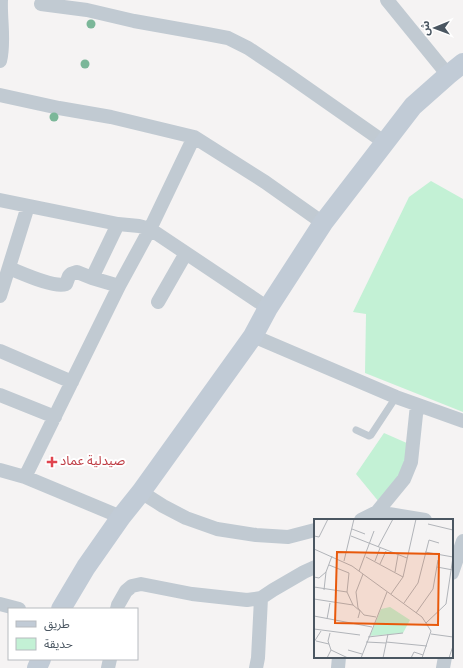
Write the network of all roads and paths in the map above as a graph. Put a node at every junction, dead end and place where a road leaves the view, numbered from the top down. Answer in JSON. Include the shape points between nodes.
{"nodes":[{"id":1,"x":1,"y":0,"type":"edge"},
{"id":2,"x":387,"y":0,"type":"edge"},
{"id":3,"x":41,"y":4,"type":"dead end"},
{"id":4,"x":88,"y":5,"type":"edge"},
{"id":5,"x":0,"y":61,"type":"edge"},
{"id":6,"x":456,"y":69,"type":"edge"},
{"id":7,"x":0,"y":95,"type":"edge"},
{"id":8,"x":194,"y":136,"type":"junction"},
{"id":9,"x":384,"y":142,"type":"junction"},
{"id":10,"x":0,"y":200,"type":"edge"},
{"id":11,"x":28,"y":206,"type":"junction"},
{"id":12,"x":323,"y":223,"type":"junction"},
{"id":13,"x":118,"y":224,"type":"junction"},
{"id":14,"x":150,"y":229,"type":"junction"},
{"id":15,"x":186,"y":253,"type":"junction"},
{"id":16,"x":5,"y":276,"type":"edge"},
{"id":17,"x":92,"y":278,"type":"junction"},
{"id":18,"x":119,"y":286,"type":"junction"},
{"id":19,"x":0,"y":296,"type":"edge"},
{"id":20,"x":158,"y":302,"type":"dead end"},
{"id":21,"x":268,"y":308,"type":"junction"},
{"id":22,"x":253,"y":336,"type":"junction"},
{"id":23,"x":0,"y":351,"type":"edge"},
{"id":24,"x":72,"y":382,"type":"junction"},
{"id":25,"x":0,"y":395,"type":"edge"},
{"id":26,"x":396,"y":397,"type":"junction"},
{"id":27,"x":417,"y":404,"type":"junction"},
{"id":28,"x":55,"y":417,"type":"junction"},
{"id":29,"x":463,"y":421,"type":"edge"},
{"id":30,"x":356,"y":430,"type":"dead end"},
{"id":31,"x":0,"y":470,"type":"edge"},
{"id":32,"x":25,"y":477,"type":"junction"},
{"id":33,"x":141,"y":492,"type":"junction"},
{"id":34,"x":373,"y":516,"type":"edge"},
{"id":35,"x":121,"y":517,"type":"junction"},
{"id":36,"x":412,"y":519,"type":"edge"},
{"id":37,"x":314,"y":530,"type":"edge"},
{"id":38,"x":463,"y":541,"type":"edge"},
{"id":39,"x":314,"y":568,"type":"edge"},
{"id":40,"x":453,"y":570,"type":"edge"},
{"id":41,"x":261,"y":598,"type":"junction"},
{"id":42,"x":0,"y":604,"type":"edge"},
{"id":43,"x":15,"y":608,"type":"edge"},
{"id":44,"x":62,"y":608,"type":"edge"},
{"id":45,"x":117,"y":608,"type":"edge"},
{"id":46,"x":339,"y":658,"type":"edge"},
{"id":47,"x":445,"y":658,"type":"edge"},
{"id":48,"x":256,"y":668,"type":"edge"},
{"id":49,"x":338,"y":668,"type":"edge"},
{"id":50,"x":443,"y":668,"type":"edge"}],
"edges":[{"from":1,"to":5,"type":"street"},
{"from":2,"to":6,"type":"street"},
{"from":3,"to":4,"type":"street"},
{"from":4,"to":9,"type":"street","via":[[134,21],[228,38],[237,42]]},
{"from":6,"to":9,"type":"street","via":[[413,106]]},
{"from":7,"to":8,"type":"street"},
{"from":8,"to":12,"type":"street"},
{"from":8,"to":14,"type":"street"},
{"from":9,"to":12,"type":"street"},
{"from":10,"to":11,"type":"street"},
{"from":11,"to":13,"type":"street"},
{"from":11,"to":16,"type":"street"},
{"from":12,"to":21,"type":"street"},
{"from":13,"to":14,"type":"street"},
{"from":13,"to":17,"type":"street"},
{"from":14,"to":15,"type":"street"},
{"from":14,"to":18,"type":"street"},
{"from":15,"to":20,"type":"street"},
{"from":15,"to":21,"type":"street"},
{"from":16,"to":17,"type":"street","via":[[58,285],[66,284],[74,272]]},
{"from":16,"to":19,"type":"street"},
{"from":17,"to":18,"type":"street"},
{"from":18,"to":24,"type":"street"},
{"from":21,"to":22,"type":"street"},
{"from":22,"to":26,"type":"street"},
{"from":22,"to":33,"type":"street"},
{"from":23,"to":24,"type":"street"},
{"from":24,"to":28,"type":"street"},
{"from":25,"to":28,"type":"street"},
{"from":26,"to":27,"type":"street"},
{"from":26,"to":30,"type":"lane","via":[[371,436]]},
{"from":27,"to":29,"type":"street"},
{"from":27,"to":34,"type":"street","via":[[411,462],[404,479]]},
{"from":28,"to":32,"type":"street"},
{"from":31,"to":32,"type":"street"},
{"from":32,"to":35,"type":"street"},
{"from":33,"to":35,"type":"street"},
{"from":33,"to":37,"type":"street","via":[[186,518],[217,529],[288,537]]},
{"from":34,"to":36,"type":"street"},
{"from":35,"to":44,"type":"street"},
{"from":38,"to":40,"type":"street"},
{"from":39,"to":41,"type":"street"},
{"from":41,"to":45,"type":"street","via":[[246,600],[192,594],[141,584],[126,591]]},
{"from":41,"to":48,"type":"street"},
{"from":42,"to":43,"type":"street"},
{"from":46,"to":49,"type":"street"},
{"from":47,"to":50,"type":"street"}]}
